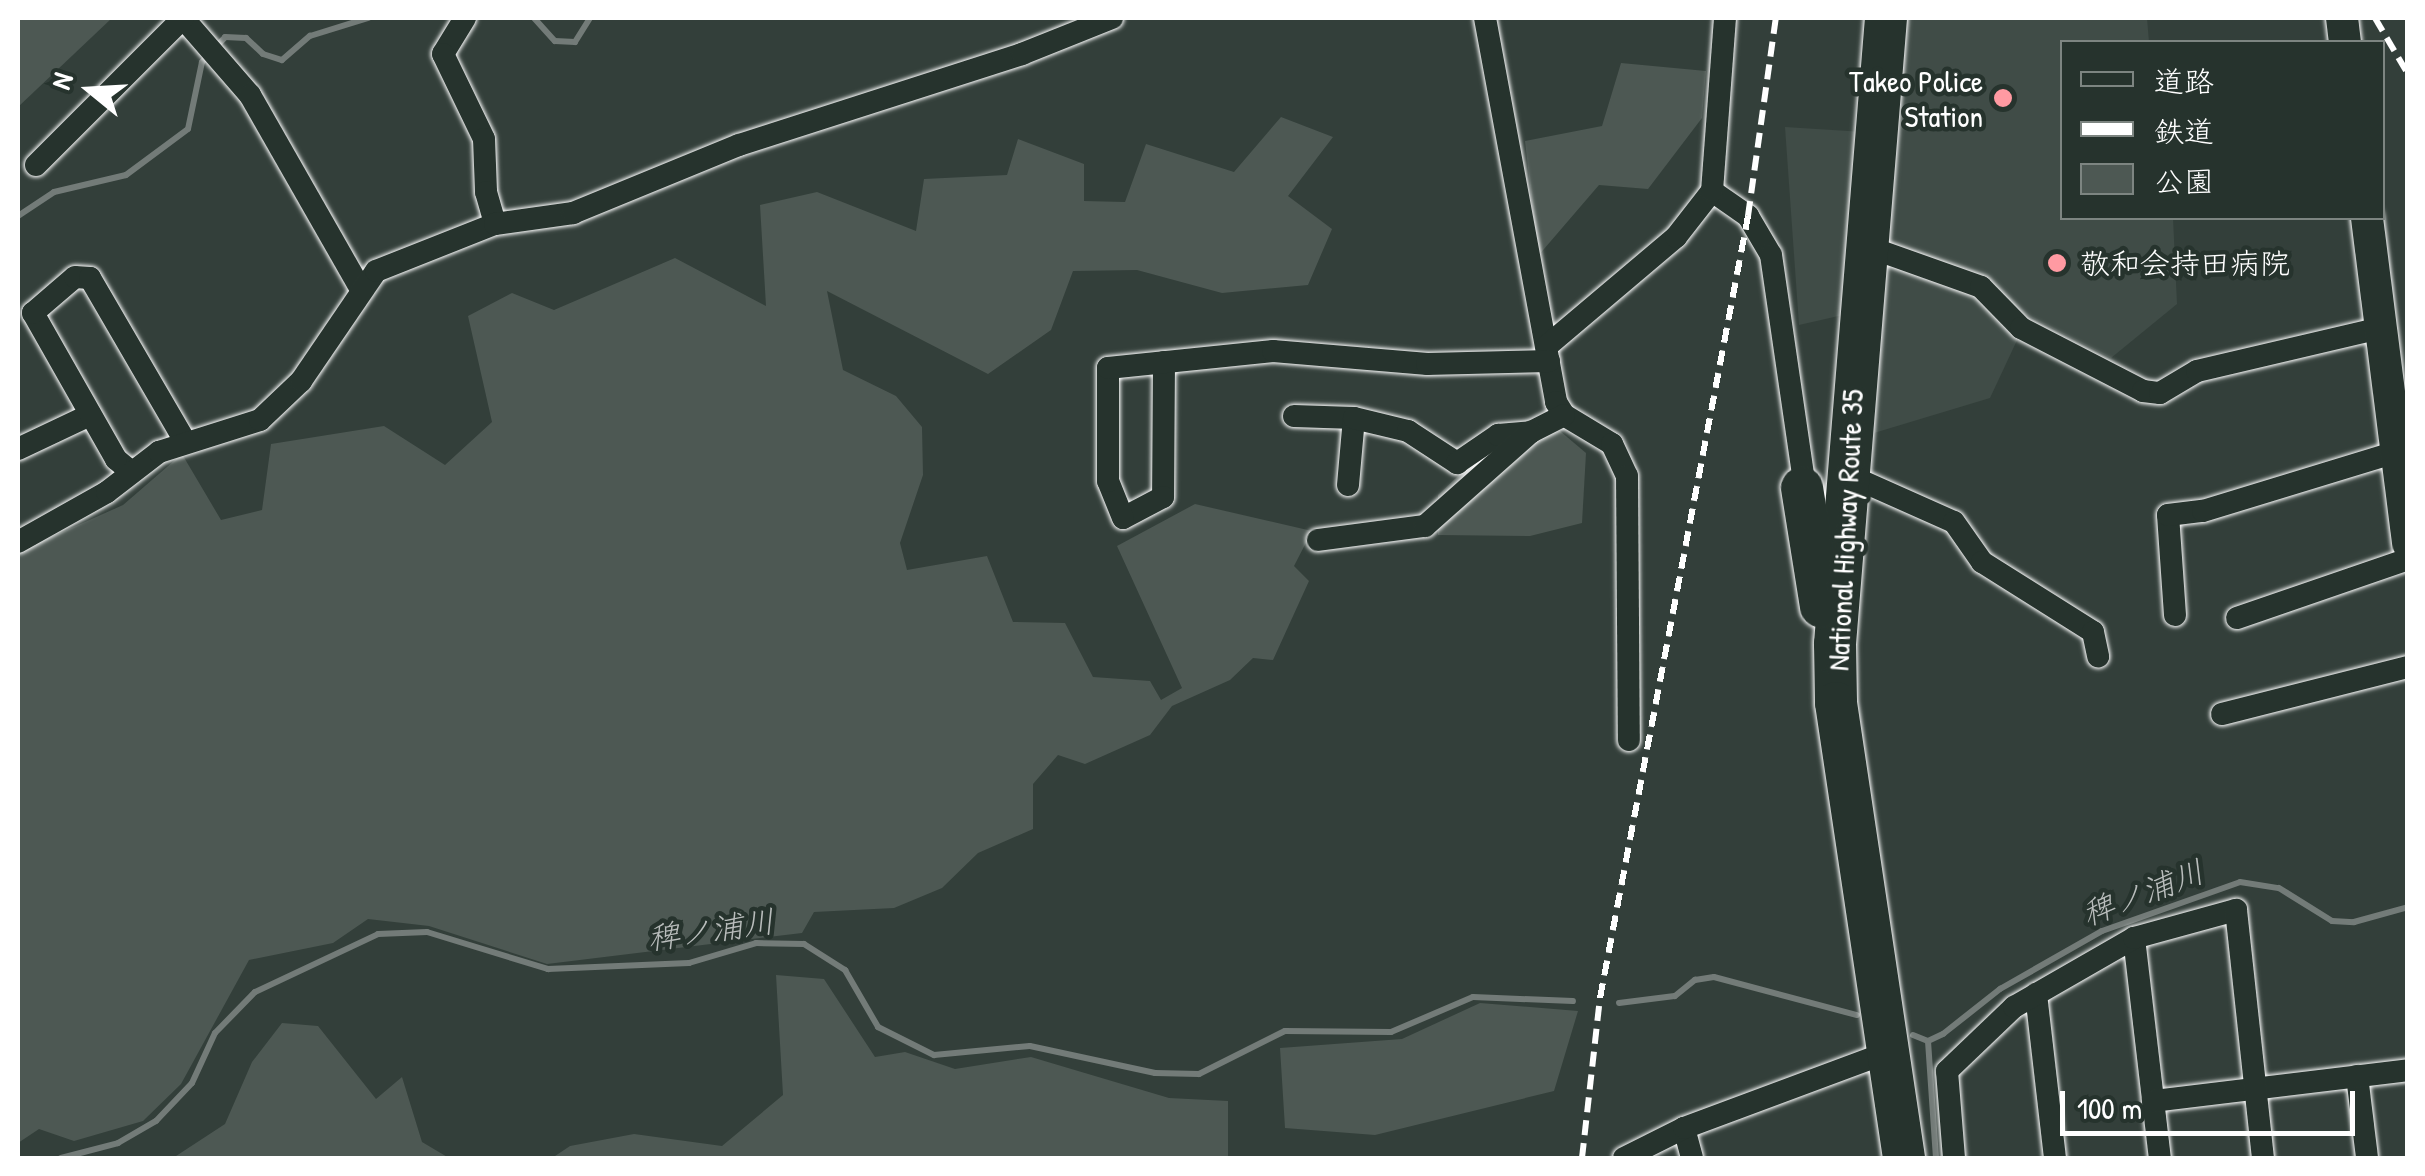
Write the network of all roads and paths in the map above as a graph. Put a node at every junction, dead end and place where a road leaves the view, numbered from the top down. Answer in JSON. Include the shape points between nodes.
{"nodes":[{"id":1,"x":183,"y":18,"type":"edge"},
{"id":2,"x":465,"y":18,"type":"edge"},
{"id":3,"x":1112,"y":18,"type":"edge"},
{"id":4,"x":1485,"y":18,"type":"edge"},
{"id":5,"x":1725,"y":18,"type":"edge"},
{"id":6,"x":1886,"y":18,"type":"edge"},
{"id":7,"x":36,"y":165,"type":"dead end"},
{"id":8,"x":1712,"y":192,"type":"junction"},
{"id":9,"x":2367,"y":220,"type":"edge"},
{"id":10,"x":495,"y":224,"type":"junction"},
{"id":11,"x":1866,"y":246,"type":"junction"},
{"id":12,"x":360,"y":288,"type":"junction"},
{"id":13,"x":2381,"y":328,"type":"junction"},
{"id":14,"x":1548,"y":354,"type":"junction"},
{"id":15,"x":1164,"y":362,"type":"junction"},
{"id":16,"x":90,"y":415,"type":"junction"},
{"id":17,"x":1564,"y":415,"type":"junction"},
{"id":18,"x":1294,"y":416,"type":"dead end"},
{"id":19,"x":1354,"y":418,"type":"junction"},
{"id":20,"x":1531,"y":432,"type":"junction"},
{"id":21,"x":185,"y":442,"type":"junction"},
{"id":22,"x":18,"y":449,"type":"edge"},
{"id":23,"x":2396,"y":452,"type":"junction"},
{"id":24,"x":129,"y":470,"type":"junction"},
{"id":25,"x":1348,"y":484,"type":"dead end"},
{"id":26,"x":1802,"y":488,"type":"junction"},
{"id":27,"x":1844,"y":493,"type":"junction"},
{"id":28,"x":1318,"y":540,"type":"dead end"},
{"id":29,"x":18,"y":542,"type":"edge"},
{"id":30,"x":2408,"y":543,"type":"edge"},
{"id":31,"x":2408,"y":559,"type":"edge"},
{"id":32,"x":2175,"y":615,"type":"dead end"},
{"id":33,"x":2237,"y":618,"type":"dead end"},
{"id":34,"x":1834,"y":644,"type":"junction"},
{"id":35,"x":2098,"y":656,"type":"dead end"},
{"id":36,"x":2408,"y":667,"type":"edge"},
{"id":37,"x":2222,"y":714,"type":"dead end"},
{"id":38,"x":1629,"y":740,"type":"dead end"},
{"id":39,"x":2134,"y":938,"type":"junction"},
{"id":40,"x":2036,"y":994,"type":"junction"},
{"id":41,"x":1888,"y":1052,"type":"junction"},
{"id":42,"x":2408,"y":1070,"type":"edge"},
{"id":43,"x":2358,"y":1076,"type":"junction"},
{"id":44,"x":2254,"y":1089,"type":"junction"},
{"id":45,"x":2153,"y":1101,"type":"junction"},
{"id":46,"x":1684,"y":1128,"type":"junction"},
{"id":47,"x":1624,"y":1158,"type":"edge"},
{"id":48,"x":1692,"y":1158,"type":"edge"},
{"id":49,"x":1904,"y":1158,"type":"edge"},
{"id":50,"x":1954,"y":1158,"type":"edge"},
{"id":51,"x":2055,"y":1158,"type":"edge"},
{"id":52,"x":2160,"y":1158,"type":"edge"},
{"id":53,"x":2263,"y":1158,"type":"edge"},
{"id":54,"x":2367,"y":1158,"type":"edge"}],
"edges":[{"from":1,"to":7,"type":"street"},
{"from":1,"to":12,"type":"street","via":[[250,95]]},
{"from":2,"to":10,"type":"street","via":[[442,54],[484,139]]},
{"from":3,"to":10,"type":"street","via":[[738,146],[573,214]]},
{"from":4,"to":14,"type":"street"},
{"from":5,"to":8,"type":"street"},
{"from":6,"to":11,"type":"highway","name":"National Highway Route 35"},
{"from":8,"to":14,"type":"street","via":[[1676,236]]},
{"from":8,"to":26,"type":"street","via":[[1748,216],[1771,255]]},
{"from":9,"to":13,"type":"street"},
{"from":10,"to":12,"type":"street","via":[[376,271]]},
{"from":11,"to":13,"type":"street","via":[[1981,287],[2021,328],[2142,391],[2160,393],[2196,371]]},
{"from":11,"to":27,"type":"highway","name":"National Highway Route 35"},
{"from":12,"to":21,"type":"street","via":[[301,381],[260,420]]},
{"from":13,"to":23,"type":"street"},
{"from":14,"to":15,"type":"street","via":[[1426,364],[1273,351]]},
{"from":14,"to":17,"type":"street"},
{"from":15,"to":15,"type":"street","via":[[1108,368],[1108,481],[1123,518],[1163,496]]},
{"from":16,"to":21,"type":"street","via":[[33,313],[75,276],[90,278]]},
{"from":16,"to":22,"type":"street"},
{"from":16,"to":24,"type":"street"},
{"from":17,"to":20,"type":"street"},
{"from":17,"to":38,"type":"street","via":[[1612,444],[1627,476]]},
{"from":18,"to":19,"type":"street"},
{"from":19,"to":20,"type":"street","via":[[1408,431],[1457,463],[1498,435]]},
{"from":19,"to":25,"type":"street"},
{"from":20,"to":28,"type":"street","via":[[1425,526]]},
{"from":21,"to":24,"type":"street"},
{"from":23,"to":30,"type":"street"},
{"from":23,"to":32,"type":"street","via":[[2203,511],[2168,515]]},
{"from":24,"to":29,"type":"street","via":[[108,492]]},
{"from":26,"to":27,"type":"street","via":[[1813,505]]},
{"from":26,"to":34,"type":"highway","via":[[1818,597]]},
{"from":27,"to":34,"type":"highway","name":"National Highway Route 35"},
{"from":27,"to":35,"type":"street","via":[[1954,522],[1982,562],[2093,632]]},
{"from":31,"to":33,"type":"street"},
{"from":34,"to":41,"type":"highway","name":"National Highway Route 35","via":[[1836,703]]},
{"from":36,"to":37,"type":"street"},
{"from":39,"to":40,"type":"street"},
{"from":39,"to":44,"type":"street","via":[[2236,910]]},
{"from":39,"to":45,"type":"street"},
{"from":40,"to":50,"type":"street","via":[[1947,1071]]},
{"from":40,"to":51,"type":"street"},
{"from":41,"to":46,"type":"street"},
{"from":41,"to":49,"type":"highway","name":"National Highway Route 35"},
{"from":42,"to":43,"type":"street"},
{"from":43,"to":44,"type":"street"},
{"from":43,"to":54,"type":"street"},
{"from":44,"to":45,"type":"street"},
{"from":44,"to":53,"type":"street"},
{"from":45,"to":52,"type":"street"},
{"from":46,"to":47,"type":"street"},
{"from":46,"to":48,"type":"street"}]}
